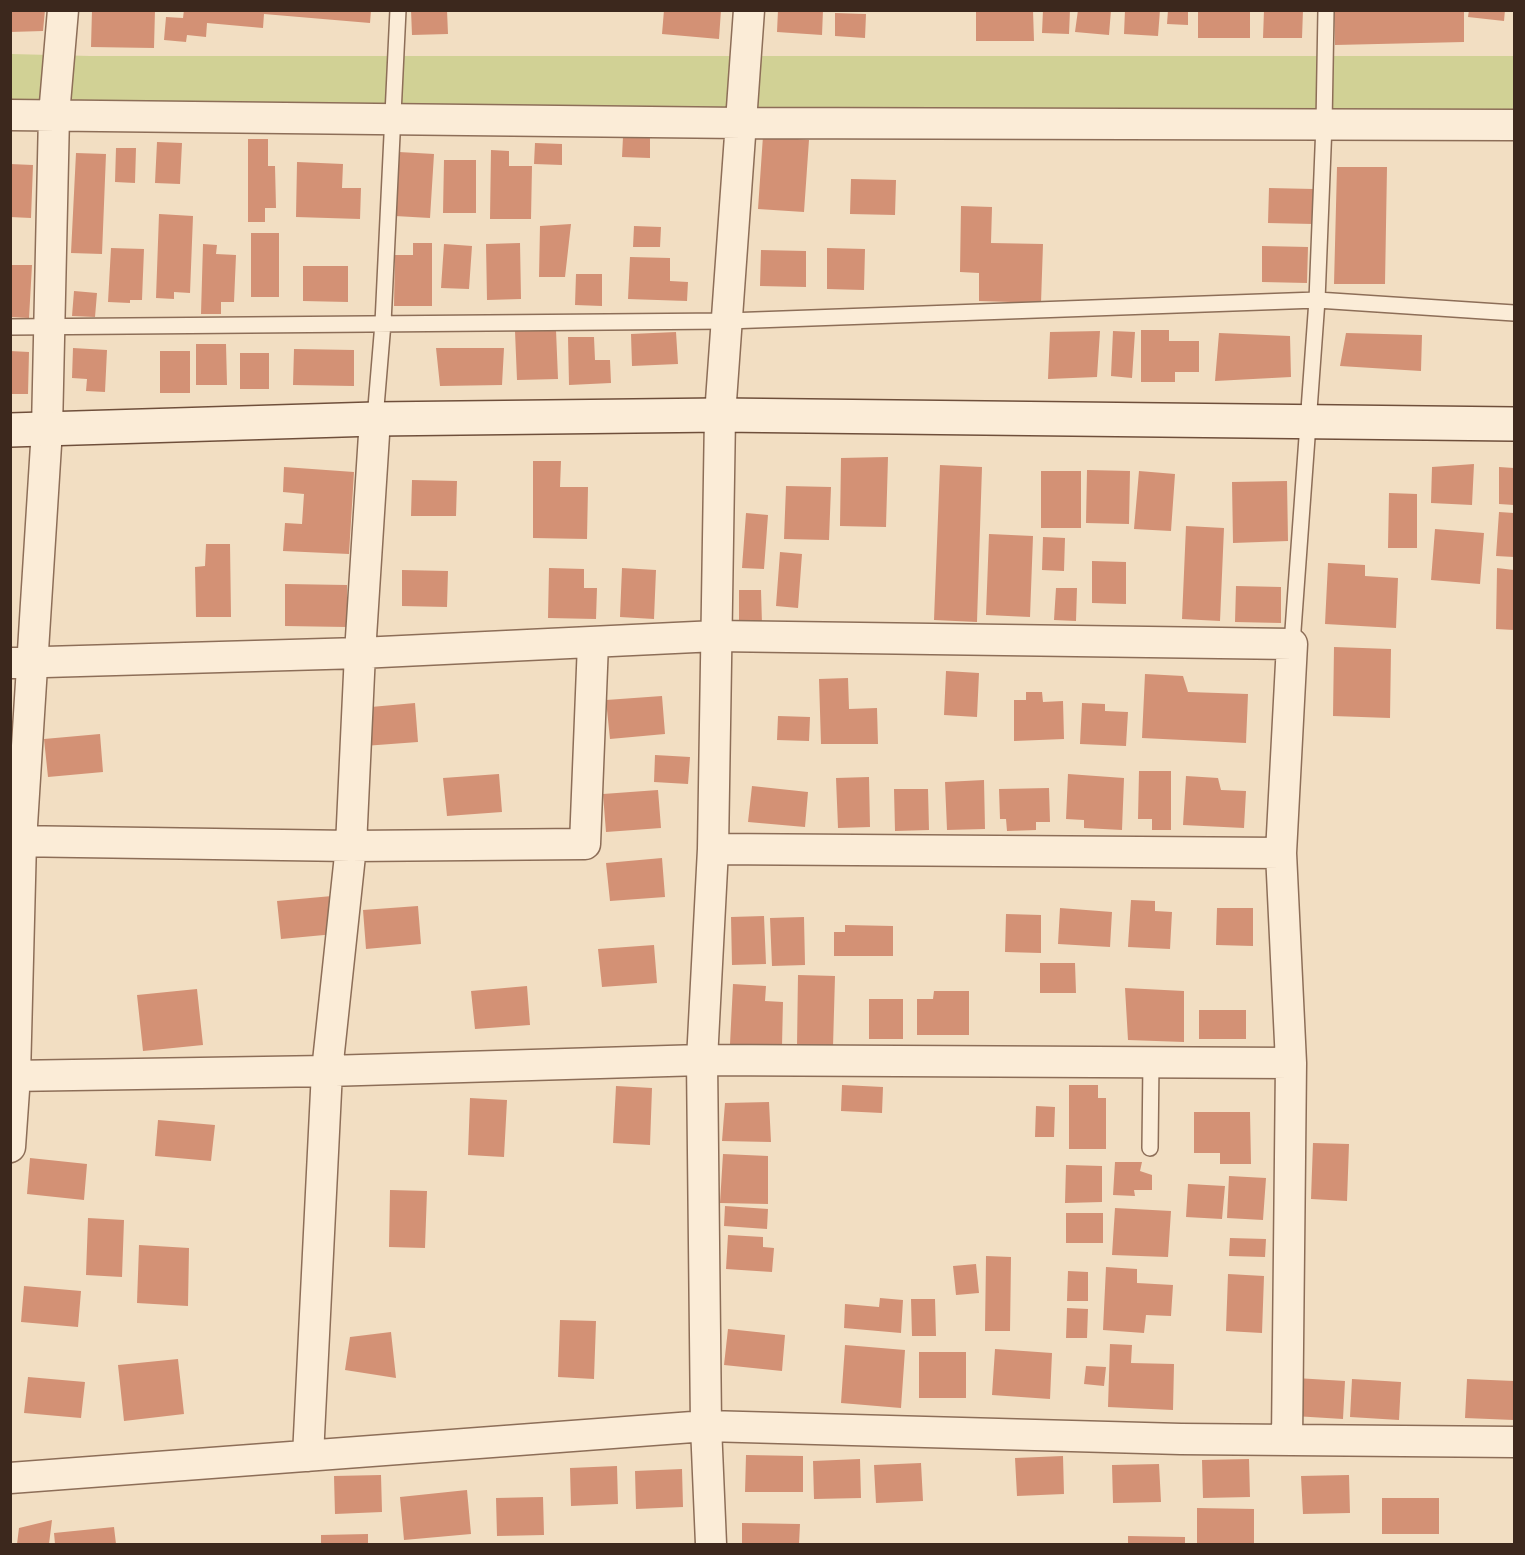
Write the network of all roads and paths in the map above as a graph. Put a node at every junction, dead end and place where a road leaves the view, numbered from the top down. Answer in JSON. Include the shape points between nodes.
{"nodes":[{"id":1,"x":63,"y":10,"type":"edge"},
{"id":2,"x":398,"y":10,"type":"edge"},
{"id":3,"x":749,"y":10,"type":"edge"},
{"id":4,"x":1326,"y":10,"type":"edge"},
{"id":5,"x":10,"y":115,"type":"edge"},
{"id":6,"x":54,"y":115,"type":"junction"},
{"id":7,"x":392,"y":119,"type":"junction"},
{"id":8,"x":741,"y":123,"type":"junction"},
{"id":9,"x":1324,"y":124,"type":"junction"},
{"id":10,"x":1515,"y":125,"type":"edge"},
{"id":11,"x":1317,"y":300,"type":"junction"},
{"id":12,"x":1515,"y":314,"type":"edge"},
{"id":13,"x":727,"y":321,"type":"junction"},
{"id":14,"x":383,"y":323,"type":"junction"},
{"id":15,"x":49,"y":326,"type":"junction"},
{"id":16,"x":10,"y":327,"type":"edge"},
{"id":17,"x":720,"y":415,"type":"junction"},
{"id":18,"x":375,"y":419,"type":"junction"},
{"id":19,"x":1309,"y":423,"type":"junction"},
{"id":20,"x":1515,"y":424,"type":"edge"},
{"id":21,"x":47,"y":429,"type":"junction"},
{"id":22,"x":10,"y":430,"type":"edge"},
{"id":23,"x":716,"y":636,"type":"junction"},
{"id":24,"x":593,"y":643,"type":"junction"},
{"id":25,"x":1292,"y":644,"type":"junction"},
{"id":26,"x":360,"y":652,"type":"junction"},
{"id":27,"x":21,"y":663,"type":"edge"},
{"id":28,"x":16,"y":841,"type":"edge"},
{"id":29,"x":351,"y":846,"type":"junction"},
{"id":30,"x":713,"y":849,"type":"junction"},
{"id":31,"x":1281,"y":853,"type":"junction"},
{"id":32,"x":702,"y":1060,"type":"junction"},
{"id":33,"x":1151,"y":1062,"type":"junction"},
{"id":34,"x":1291,"y":1063,"type":"junction"},
{"id":35,"x":327,"y":1071,"type":"junction"},
{"id":36,"x":13,"y":1076,"type":"edge"},
{"id":37,"x":10,"y":1146,"type":"edge"},
{"id":38,"x":1150,"y":1148,"type":"dead end"},
{"id":39,"x":706,"y":1426,"type":"junction"},
{"id":40,"x":1287,"y":1440,"type":"junction"},
{"id":41,"x":1515,"y":1443,"type":"edge"},
{"id":42,"x":308,"y":1456,"type":"junction"},
{"id":43,"x":10,"y":1478,"type":"edge"},
{"id":44,"x":711,"y":1545,"type":"edge"}],
"edges":[{"from":1,"to":6,"type":"street"},
{"from":2,"to":7,"type":"lane"},
{"from":3,"to":8,"type":"street"},
{"from":4,"to":9,"type":"lane"},
{"from":5,"to":6,"type":"street"},
{"from":6,"to":7,"type":"street"},
{"from":6,"to":15,"type":"street"},
{"from":7,"to":8,"type":"street"},
{"from":7,"to":14,"type":"lane"},
{"from":8,"to":9,"type":"street"},
{"from":8,"to":13,"type":"street"},
{"from":9,"to":10,"type":"street"},
{"from":9,"to":11,"type":"lane"},
{"from":11,"to":12,"type":"lane"},
{"from":11,"to":13,"type":"lane"},
{"from":11,"to":19,"type":"lane"},
{"from":13,"to":14,"type":"lane"},
{"from":13,"to":17,"type":"street"},
{"from":14,"to":15,"type":"lane"},
{"from":14,"to":18,"type":"lane"},
{"from":15,"to":16,"type":"lane"},
{"from":15,"to":21,"type":"street"},
{"from":17,"to":18,"type":"street"},
{"from":17,"to":19,"type":"street"},
{"from":17,"to":23,"type":"street"},
{"from":18,"to":21,"type":"street"},
{"from":18,"to":26,"type":"street"},
{"from":19,"to":20,"type":"street"},
{"from":19,"to":25,"type":"lane"},
{"from":21,"to":22,"type":"street"},
{"from":21,"to":27,"type":"street"},
{"from":23,"to":24,"type":"street"},
{"from":23,"to":25,"type":"street"},
{"from":23,"to":30,"type":"street"},
{"from":24,"to":26,"type":"street"},
{"from":24,"to":29,"type":"street","via":[[585,844]]},
{"from":25,"to":31,"type":"street"},
{"from":26,"to":27,"type":"street"},
{"from":26,"to":29,"type":"street"},
{"from":27,"to":28,"type":"street"},
{"from":28,"to":29,"type":"street"},
{"from":28,"to":36,"type":"street"},
{"from":29,"to":35,"type":"street"},
{"from":30,"to":31,"type":"street"},
{"from":30,"to":32,"type":"street"},
{"from":31,"to":34,"type":"street"},
{"from":32,"to":33,"type":"street"},
{"from":32,"to":35,"type":"street"},
{"from":32,"to":39,"type":"street"},
{"from":33,"to":34,"type":"street"},
{"from":33,"to":38,"type":"lane"},
{"from":34,"to":40,"type":"street"},
{"from":35,"to":36,"type":"street"},
{"from":35,"to":42,"type":"street"},
{"from":36,"to":37,"type":"street"},
{"from":39,"to":40,"type":"street"},
{"from":39,"to":42,"type":"street"},
{"from":39,"to":44,"type":"street"},
{"from":40,"to":41,"type":"street"},
{"from":42,"to":43,"type":"street"}]}
